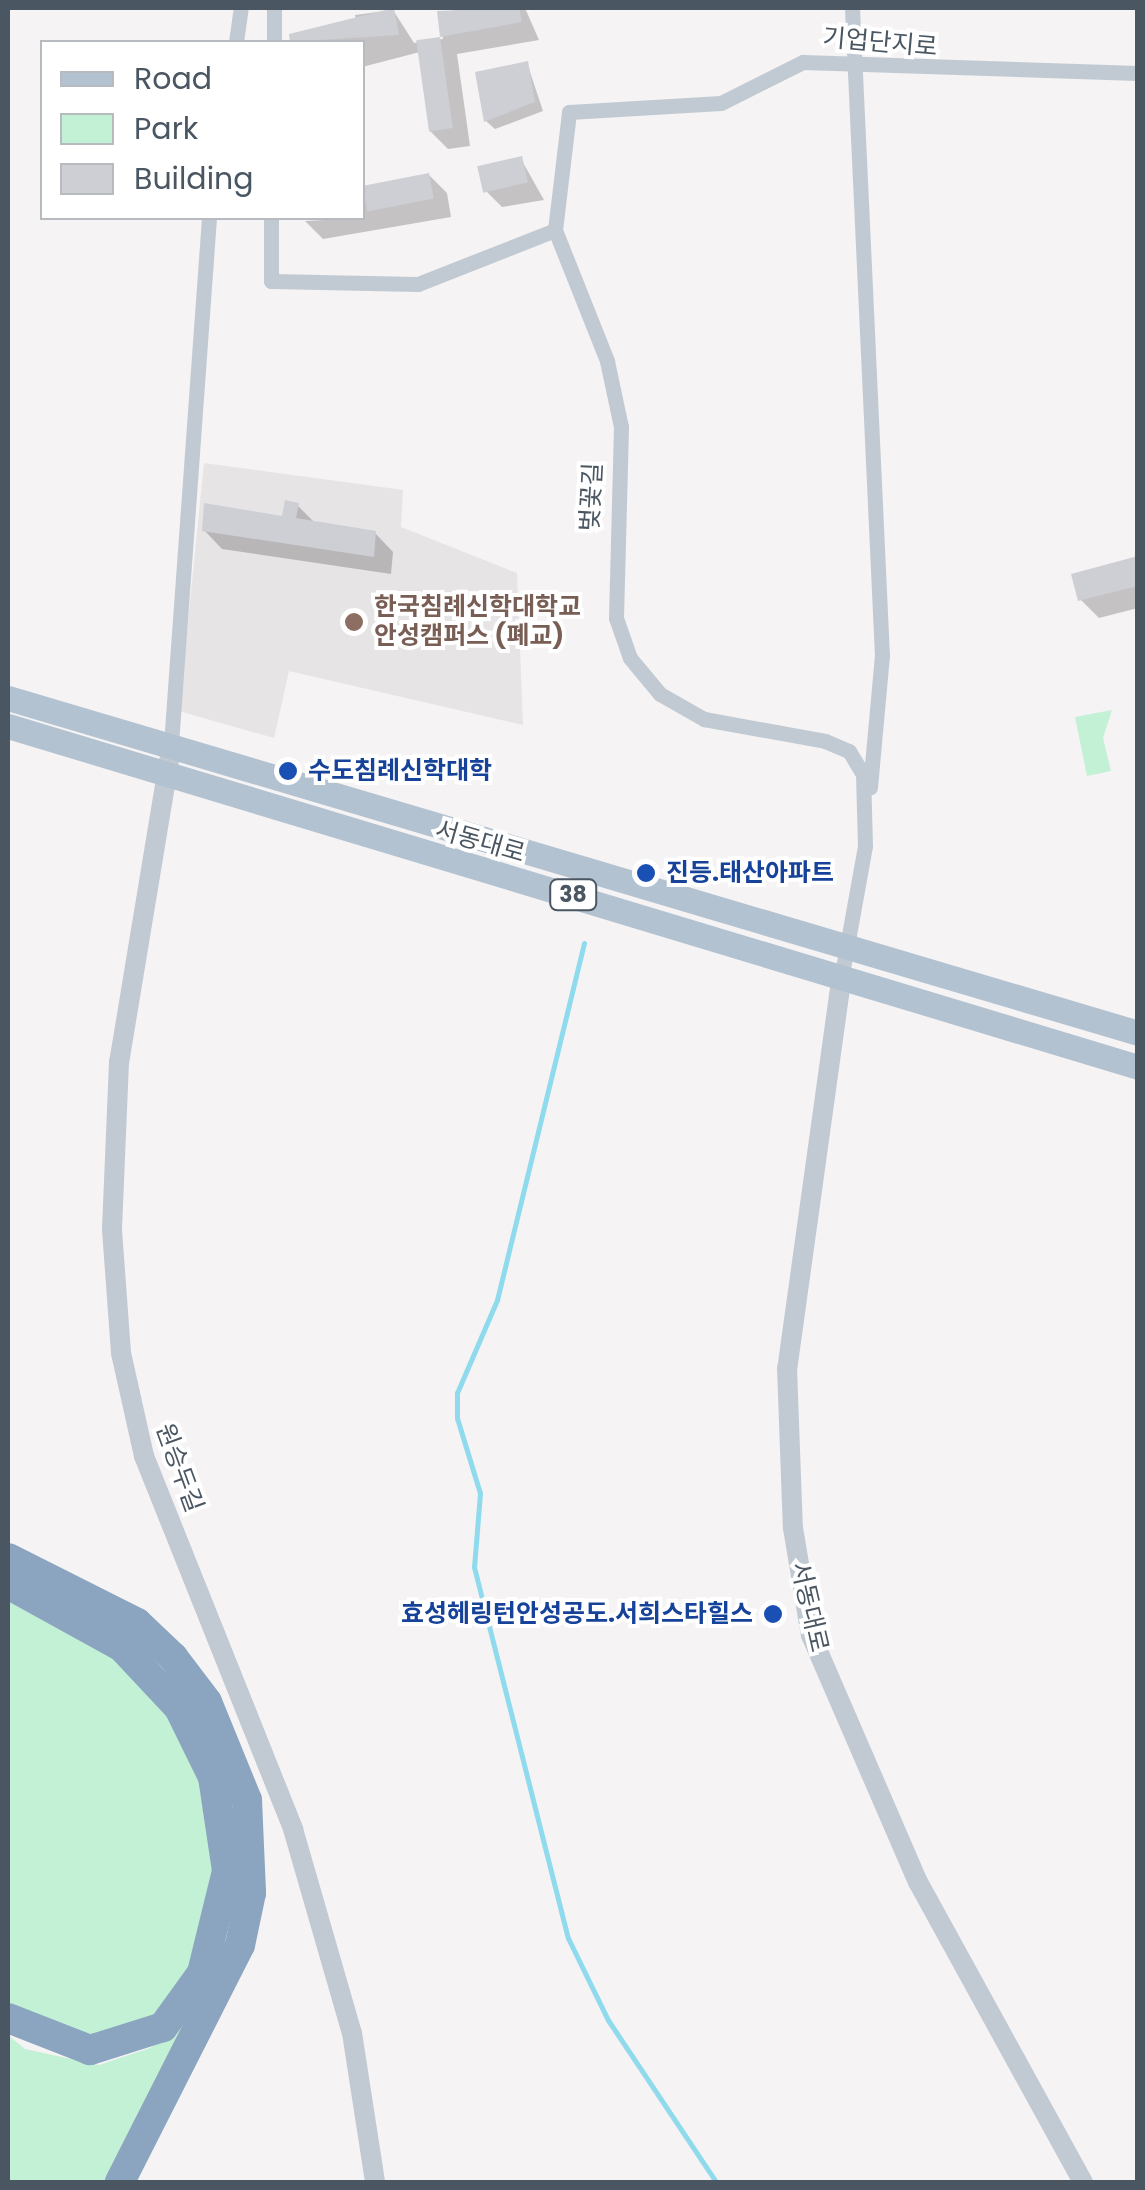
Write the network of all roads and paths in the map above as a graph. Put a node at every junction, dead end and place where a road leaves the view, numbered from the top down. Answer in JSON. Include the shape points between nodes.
{"nodes":[{"id":1,"x":240,"y":8,"type":"edge"},
{"id":2,"x":274,"y":8,"type":"edge"},
{"id":3,"x":852,"y":8,"type":"edge"},
{"id":4,"x":236,"y":40,"type":"edge"},
{"id":5,"x":274,"y":40,"type":"edge"},
{"id":6,"x":855,"y":64,"type":"junction"},
{"id":7,"x":1138,"y":73,"type":"edge"},
{"id":8,"x":209,"y":220,"type":"edge"},
{"id":9,"x":272,"y":220,"type":"edge"},
{"id":10,"x":555,"y":230,"type":"junction"},
{"id":11,"x":8,"y":698,"type":"edge"},
{"id":12,"x":8,"y":726,"type":"edge"},
{"id":13,"x":171,"y":744,"type":"junction"},
{"id":14,"x":168,"y":772,"type":"junction"},
{"id":15,"x":869,"y":802,"type":"junction"},
{"id":16,"x":846,"y":944,"type":"junction"},
{"id":17,"x":842,"y":974,"type":"junction"},
{"id":18,"x":1138,"y":1033,"type":"edge"},
{"id":19,"x":1138,"y":1067,"type":"edge"},
{"id":20,"x":8,"y":1558,"type":"edge"},
{"id":21,"x":8,"y":1584,"type":"edge"},
{"id":22,"x":8,"y":2018,"type":"edge"},
{"id":23,"x":120,"y":2182,"type":"edge"},
{"id":24,"x":375,"y":2182,"type":"edge"},
{"id":25,"x":1083,"y":2182,"type":"edge"}],
"edges":[{"from":1,"to":4,"type":"street"},
{"from":2,"to":5,"type":"street"},
{"from":3,"to":6,"type":"street"},
{"from":6,"to":7,"type":"street","name":"기업단지로"},
{"from":6,"to":10,"type":"street","name":"기업단지로","via":[[803,62],[721,103],[569,112]]},
{"from":6,"to":15,"type":"street","via":[[882,656]]},
{"from":8,"to":13,"type":"street"},
{"from":9,"to":10,"type":"street","via":[[270,281],[418,284]]},
{"from":10,"to":15,"type":"street","name":"벚꽃길","via":[[608,361],[622,427],[616,618],[630,658],[660,694],[704,718],[848,751]]},
{"from":11,"to":13,"type":"main road","name":"서동대로","number":"38"},
{"from":12,"to":14,"type":"main road","name":"서동대로","number":"38"},
{"from":13,"to":14,"type":"street","name":"원승두길"},
{"from":13,"to":16,"type":"main road","name":"서동대로","number":"38"},
{"from":14,"to":17,"type":"main road","name":"서동대로","number":"38"},
{"from":14,"to":24,"type":"street","name":"원승두길","via":[[119,1062],[112,1230],[120,1352],[144,1456],[293,1828],[352,2033]]},
{"from":15,"to":16,"type":"street"},
{"from":16,"to":17,"type":"street"},
{"from":16,"to":18,"type":"main road","name":"서동대로","number":"38"},
{"from":17,"to":19,"type":"main road","name":"서동대로","number":"38"},
{"from":17,"to":25,"type":"street","name":"서동대로","via":[[787,1368],[792,1528],[811,1634],[918,1882]]},
{"from":20,"to":23,"type":"highway","via":[[121,1614],[173,1657],[207,1702],[247,1800],[252,1893],[240,1945]]},
{"from":21,"to":22,"type":"highway","via":[[122,1647],[179,1708],[214,1777],[227,1871],[202,1973],[162,2027],[90,2050]]}]}
